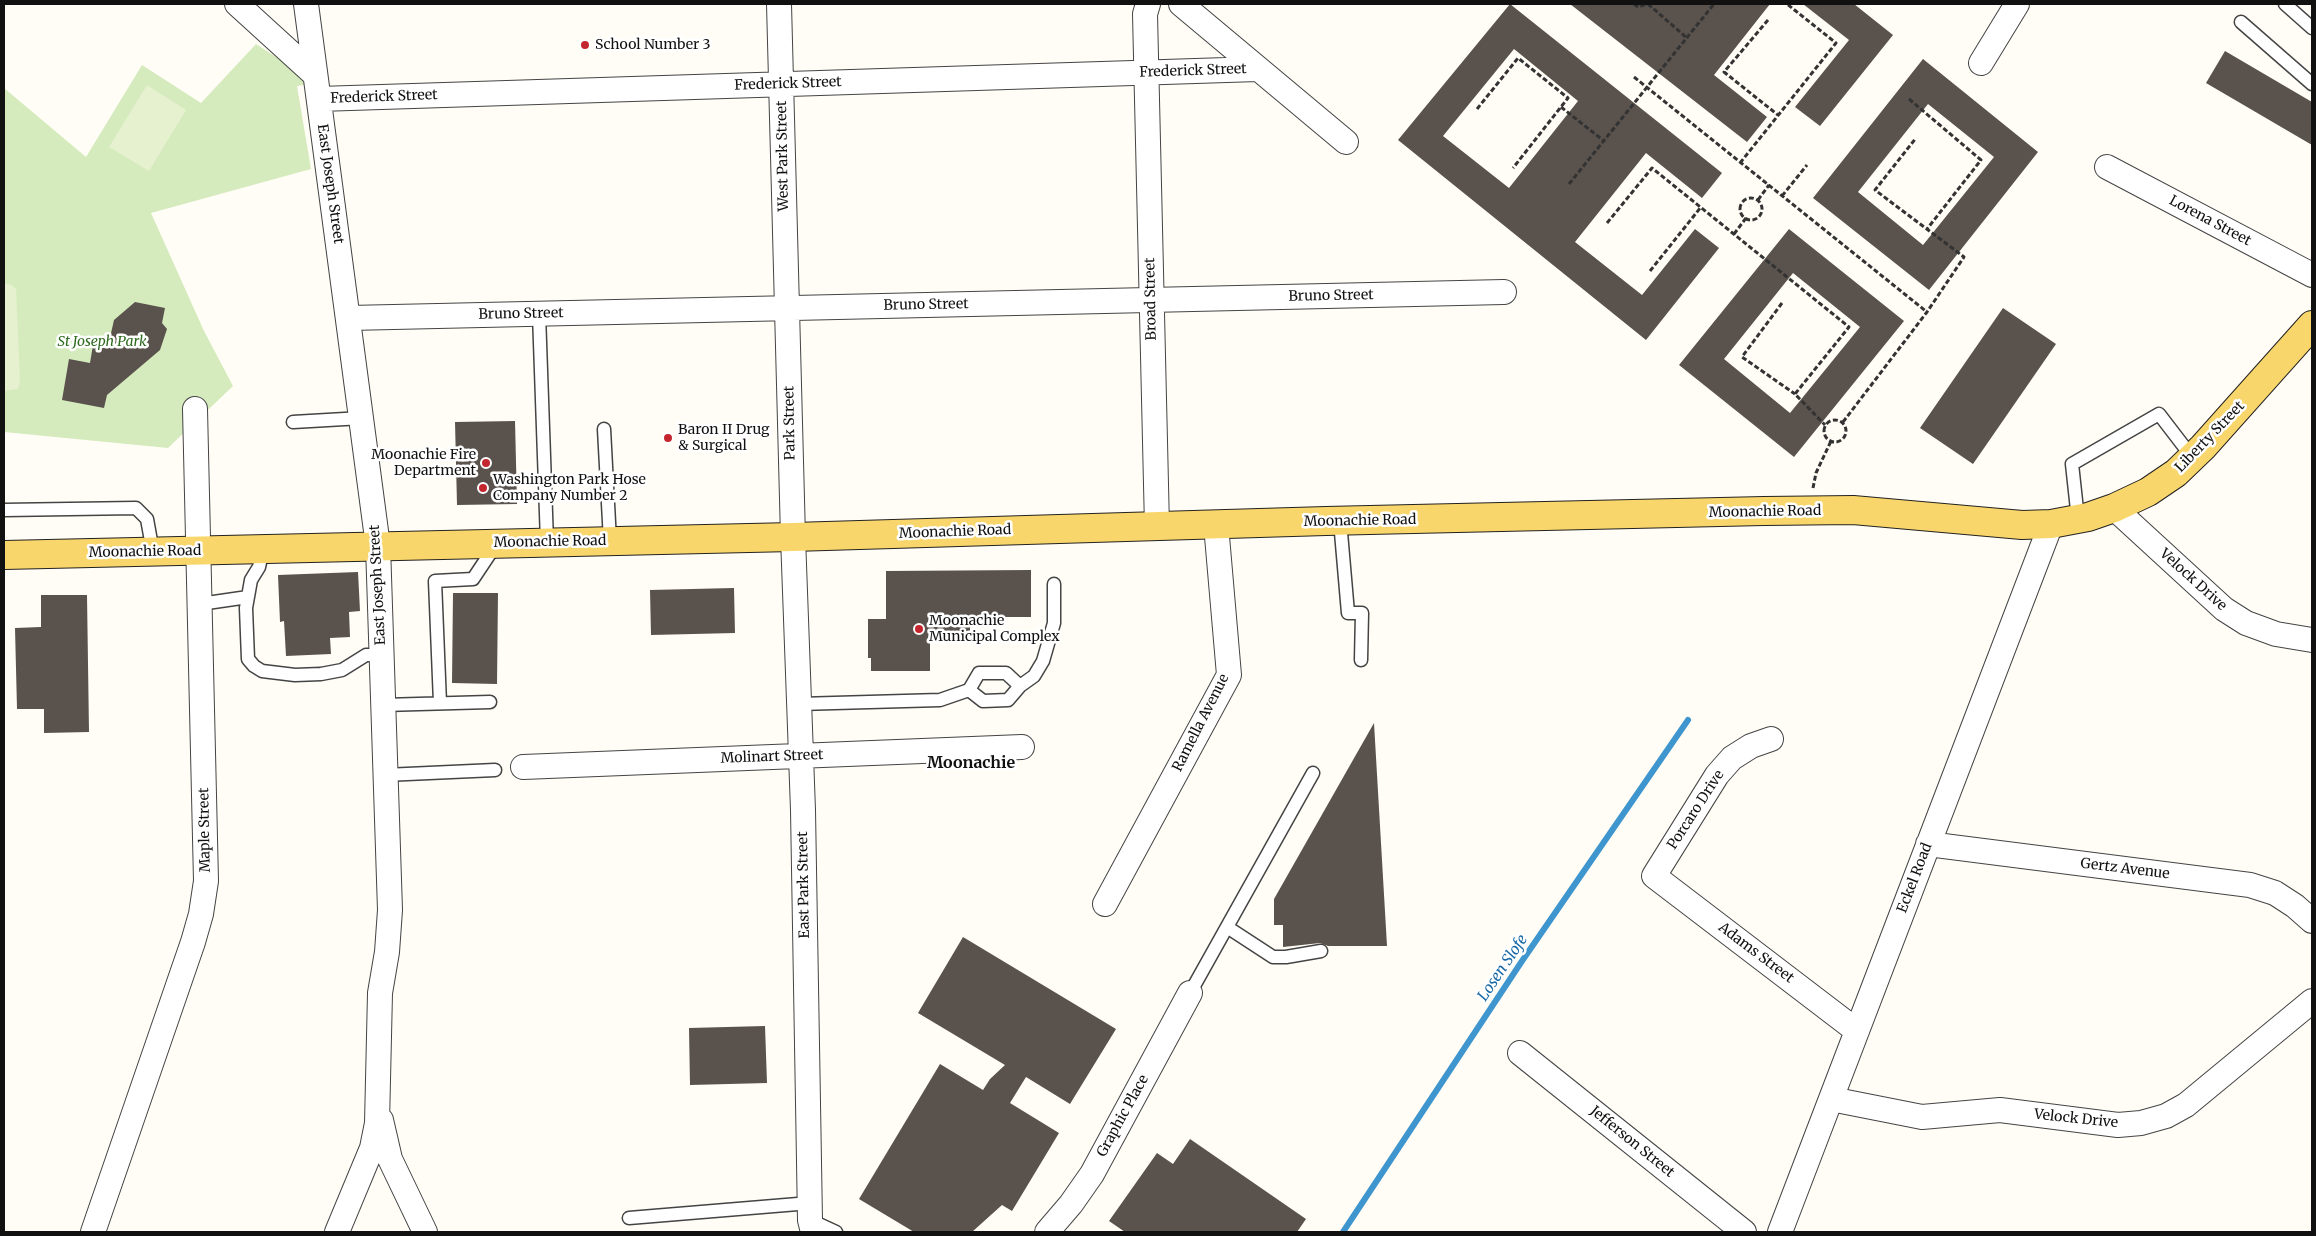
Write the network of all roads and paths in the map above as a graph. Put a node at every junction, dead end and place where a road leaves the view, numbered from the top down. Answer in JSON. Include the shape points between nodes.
{"nodes":[{"id":1,"x":237,"y":4,"type":"edge"},
{"id":2,"x":306,"y":4,"type":"edge"},
{"id":3,"x":779,"y":4,"type":"edge"},
{"id":4,"x":1148,"y":4,"type":"edge"},
{"id":5,"x":1181,"y":4,"type":"edge"},
{"id":6,"x":1634,"y":4,"type":"edge"},
{"id":7,"x":1648,"y":4,"type":"edge"},
{"id":8,"x":1714,"y":4,"type":"edge"},
{"id":9,"x":1788,"y":4,"type":"edge"},
{"id":10,"x":2017,"y":4,"type":"edge"},
{"id":11,"x":2285,"y":4,"type":"edge"},
{"id":12,"x":1768,"y":20,"type":"dead end"},
{"id":13,"x":2241,"y":22,"type":"dead end"},
{"id":14,"x":2310,"y":22,"type":"edge"},
{"id":15,"x":1686,"y":38,"type":"junction"},
{"id":16,"x":1980,"y":63,"type":"dead end"},
{"id":17,"x":1258,"y":68,"type":"junction"},
{"id":18,"x":1146,"y":72,"type":"junction"},
{"id":19,"x":315,"y":75,"type":"junction"},
{"id":20,"x":1634,"y":77,"type":"dead end"},
{"id":21,"x":782,"y":84,"type":"junction"},
{"id":22,"x":2312,"y":84,"type":"edge"},
{"id":23,"x":1647,"y":87,"type":"junction"},
{"id":24,"x":319,"y":99,"type":"junction"},
{"id":25,"x":1909,"y":99,"type":"dead end"},
{"id":26,"x":1561,"y":107,"type":"junction"},
{"id":27,"x":1477,"y":108,"type":"dead end"},
{"id":28,"x":1778,"y":116,"type":"junction"},
{"id":29,"x":1916,"y":138,"type":"dead end"},
{"id":30,"x":1604,"y":141,"type":"junction"},
{"id":31,"x":1346,"y":142,"type":"dead end"},
{"id":32,"x":1740,"y":163,"type":"junction"},
{"id":33,"x":1806,"y":165,"type":"dead end"},
{"id":34,"x":2107,"y":167,"type":"dead end"},
{"id":35,"x":1513,"y":168,"type":"dead end"},
{"id":36,"x":1569,"y":184,"type":"dead end"},
{"id":37,"x":1769,"y":185,"type":"junction"},
{"id":38,"x":1782,"y":196,"type":"junction"},
{"id":39,"x":1758,"y":200,"type":"junction"},
{"id":40,"x":1701,"y":207,"type":"junction"},
{"id":41,"x":1746,"y":218,"type":"junction"},
{"id":42,"x":1607,"y":223,"type":"dead end"},
{"id":43,"x":1927,"y":229,"type":"junction"},
{"id":44,"x":1734,"y":234,"type":"junction"},
{"id":45,"x":1650,"y":271,"type":"dead end"},
{"id":46,"x":2312,"y":275,"type":"edge"},
{"id":47,"x":1504,"y":292,"type":"dead end"},
{"id":48,"x":1152,"y":300,"type":"junction"},
{"id":49,"x":1782,"y":303,"type":"dead end"},
{"id":50,"x":787,"y":308,"type":"junction"},
{"id":51,"x":1927,"y":312,"type":"junction"},
{"id":52,"x":538,"y":314,"type":"junction"},
{"id":53,"x":349,"y":318,"type":"junction"},
{"id":54,"x":2312,"y":325,"type":"edge"},
{"id":55,"x":1794,"y":394,"type":"junction"},
{"id":56,"x":195,"y":409,"type":"dead end"},
{"id":57,"x":362,"y":418,"type":"junction"},
{"id":58,"x":294,"y":422,"type":"dead end"},
{"id":59,"x":1843,"y":422,"type":"junction"},
{"id":60,"x":1826,"y":425,"type":"junction"},
{"id":61,"x":604,"y":429,"type":"dead end"},
{"id":62,"x":1831,"y":441,"type":"junction"},
{"id":63,"x":2192,"y":458,"type":"junction"},
{"id":64,"x":2114,"y":508,"type":"junction"},
{"id":65,"x":4,"y":510,"type":"edge"},
{"id":66,"x":1808,"y":511,"type":"junction"},
{"id":67,"x":1906,"y":515,"type":"joint"},
{"id":68,"x":2078,"y":519,"type":"junction"},
{"id":69,"x":1340,"y":521,"type":"junction"},
{"id":70,"x":2051,"y":524,"type":"junction"},
{"id":71,"x":1216,"y":525,"type":"junction"},
{"id":72,"x":1157,"y":527,"type":"junction"},
{"id":73,"x":793,"y":537,"type":"junction"},
{"id":74,"x":610,"y":540,"type":"junction"},
{"id":75,"x":548,"y":542,"type":"junction"},
{"id":76,"x":497,"y":543,"type":"junction"},
{"id":77,"x":378,"y":546,"type":"junction"},
{"id":78,"x":263,"y":549,"type":"junction"},
{"id":79,"x":199,"y":551,"type":"junction"},
{"id":80,"x":153,"y":552,"type":"junction"},
{"id":81,"x":4,"y":555,"type":"edge"},
{"id":82,"x":1054,"y":584,"type":"dead end"},
{"id":83,"x":248,"y":597,"type":"junction"},
{"id":84,"x":200,"y":604,"type":"junction"},
{"id":85,"x":2312,"y":640,"type":"edge"},
{"id":86,"x":381,"y":655,"type":"junction"},
{"id":87,"x":1361,"y":660,"type":"dead end"},
{"id":88,"x":1020,"y":686,"type":"junction"},
{"id":89,"x":968,"y":690,"type":"junction"},
{"id":90,"x":490,"y":702,"type":"dead end"},
{"id":91,"x":440,"y":703,"type":"junction"},
{"id":92,"x":799,"y":704,"type":"junction"},
{"id":93,"x":383,"y":705,"type":"junction"},
{"id":94,"x":1771,"y":739,"type":"dead end"},
{"id":95,"x":1022,"y":747,"type":"dead end"},
{"id":96,"x":801,"y":756,"type":"junction"},
{"id":97,"x":523,"y":767,"type":"dead end"},
{"id":98,"x":495,"y":770,"type":"dead end"},
{"id":99,"x":1313,"y":773,"type":"dead end"},
{"id":100,"x":384,"y":775,"type":"junction"},
{"id":101,"x":1928,"y":844,"type":"junction"},
{"id":102,"x":1654,"y":876,"type":"joint"},
{"id":103,"x":1105,"y":904,"type":"dead end"},
{"id":104,"x":2312,"y":921,"type":"edge"},
{"id":105,"x":1227,"y":927,"type":"junction"},
{"id":106,"x":1321,"y":951,"type":"dead end"},
{"id":107,"x":1190,"y":993,"type":"joint"},
{"id":108,"x":2312,"y":1001,"type":"edge"},
{"id":109,"x":1857,"y":1031,"type":"junction"},
{"id":110,"x":1520,"y":1052,"type":"dead end"},
{"id":111,"x":379,"y":1099,"type":"junction"},
{"id":112,"x":1831,"y":1099,"type":"junction"},
{"id":113,"x":629,"y":1218,"type":"dead end"},
{"id":114,"x":811,"y":1218,"type":"edge"},
{"id":115,"x":1054,"y":1230,"type":"edge"},
{"id":116,"x":93,"y":1232,"type":"edge"},
{"id":117,"x":337,"y":1232,"type":"edge"},
{"id":118,"x":425,"y":1232,"type":"edge"},
{"id":119,"x":836,"y":1232,"type":"edge"},
{"id":120,"x":1744,"y":1232,"type":"edge"},
{"id":121,"x":1780,"y":1232,"type":"edge"}],
"edges":[{"from":1,"to":19,"type":"street"},
{"from":2,"to":19,"type":"street","name":"East Joseph Street"},
{"from":3,"to":21,"type":"street","name":"West Park Street"},
{"from":4,"to":18,"type":"street","name":"Broad Street","via":[[1145,14]]},
{"from":5,"to":17,"type":"street"},
{"from":6,"to":7,"type":"path","via":[[1638,7]]},
{"from":7,"to":15,"type":"path"},
{"from":8,"to":15,"type":"path"},
{"from":9,"to":28,"type":"path","via":[[1836,43]]},
{"from":10,"to":16,"type":"street"},
{"from":11,"to":14,"type":"lane"},
{"from":12,"to":28,"type":"path","via":[[1724,72]]},
{"from":13,"to":22,"type":"lane"},
{"from":15,"to":23,"type":"path"},
{"from":17,"to":18,"type":"street","name":"Frederick Street"},
{"from":17,"to":31,"type":"street"},
{"from":18,"to":21,"type":"street","name":"Frederick Street"},
{"from":18,"to":48,"type":"street","name":"Broad Street"},
{"from":19,"to":24,"type":"street","name":"East Joseph Street"},
{"from":20,"to":23,"type":"path"},
{"from":21,"to":24,"type":"street","name":"Frederick Street"},
{"from":21,"to":50,"type":"street","name":"West Park Street"},
{"from":23,"to":30,"type":"path"},
{"from":23,"to":32,"type":"path"},
{"from":24,"to":53,"type":"street","name":"East Joseph Street"},
{"from":25,"to":43,"type":"path","via":[[1981,160]]},
{"from":26,"to":27,"type":"path","via":[[1568,98],[1518,58]]},
{"from":26,"to":30,"type":"path"},
{"from":26,"to":35,"type":"path"},
{"from":28,"to":32,"type":"path"},
{"from":29,"to":43,"type":"path","via":[[1875,190]]},
{"from":30,"to":36,"type":"path"},
{"from":32,"to":37,"type":"path"},
{"from":33,"to":38,"type":"path"},
{"from":34,"to":46,"type":"street","name":"Lorena Street"},
{"from":37,"to":38,"type":"path"},
{"from":37,"to":39,"type":"path"},
{"from":38,"to":51,"type":"path"},
{"from":39,"to":41,"type":"path","via":[[1762,206],[1761,214],[1755,219]]},
{"from":39,"to":41,"type":"path","via":[[1752,197],[1742,202],[1741,212]]},
{"from":40,"to":42,"type":"path","via":[[1652,168]]},
{"from":40,"to":44,"type":"path"},
{"from":40,"to":45,"type":"path"},
{"from":41,"to":44,"type":"path"},
{"from":43,"to":51,"type":"path","via":[[1964,257]]},
{"from":44,"to":55,"type":"path","via":[[1849,327]]},
{"from":47,"to":48,"type":"street","name":"Bruno Street"},
{"from":48,"to":50,"type":"street","name":"Bruno Street"},
{"from":48,"to":72,"type":"street","name":"Broad Street"},
{"from":49,"to":55,"type":"path","via":[[1742,357]]},
{"from":50,"to":52,"type":"street","name":"Bruno Street"},
{"from":50,"to":73,"type":"street","name":"Park Street"},
{"from":51,"to":59,"type":"path"},
{"from":52,"to":53,"type":"street","name":"Bruno Street"},
{"from":52,"to":75,"type":"lane"},
{"from":53,"to":57,"type":"street","name":"East Joseph Street"},
{"from":54,"to":63,"type":"main road","name":"Liberty Street"},
{"from":55,"to":60,"type":"path"},
{"from":56,"to":79,"type":"street","name":"Maple Street"},
{"from":57,"to":58,"type":"lane"},
{"from":57,"to":77,"type":"street","name":"East Joseph Street"},
{"from":59,"to":60,"type":"path","via":[[1836,419]]},
{"from":59,"to":62,"type":"path","via":[[1846,428],[1844,438],[1838,442]]},
{"from":60,"to":62,"type":"path","via":[[1824,432]]},
{"from":61,"to":74,"type":"lane"},
{"from":62,"to":66,"type":"path","via":[[1816,472]]},
{"from":63,"to":64,"type":"main road","name":"Liberty Street","via":[[2148,492]]},
{"from":63,"to":68,"type":"lane","via":[[2159,414],[2072,464]]},
{"from":64,"to":68,"type":"main road","name":"Liberty Street"},
{"from":64,"to":85,"type":"street","name":"Velock Drive","via":[[2224,609],[2246,623],[2276,634]]},
{"from":65,"to":80,"type":"lane","via":[[136,508],[147,519]]},
{"from":66,"to":67,"type":"main road","name":"Moonachie Road","via":[[1853,510]]},
{"from":66,"to":69,"type":"main road","name":"Moonachie Road"},
{"from":67,"to":70,"type":"main road","name":"Liberty Street","via":[[2022,525]]},
{"from":68,"to":70,"type":"main road","name":"Liberty Street"},
{"from":69,"to":71,"type":"main road","name":"Moonachie Road"},
{"from":69,"to":87,"type":"lane","via":[[1348,613],[1362,613]]},
{"from":70,"to":101,"type":"street","name":"Eckel Road"},
{"from":71,"to":72,"type":"main road","name":"Moonachie Road"},
{"from":71,"to":103,"type":"street","name":"Ramella Avenue","via":[[1229,674]]},
{"from":72,"to":73,"type":"main road","name":"Moonachie Road"},
{"from":73,"to":74,"type":"main road","name":"Moonachie Road"},
{"from":73,"to":92,"type":"street","name":"East Park Street"},
{"from":74,"to":75,"type":"main road","name":"Moonachie Road"},
{"from":75,"to":76,"type":"main road","name":"Moonachie Road"},
{"from":76,"to":77,"type":"main road","name":"Moonachie Road"},
{"from":76,"to":91,"type":"lane","via":[[473,579],[436,581]]},
{"from":77,"to":78,"type":"main road","name":"Moonachie Road"},
{"from":77,"to":86,"type":"street","name":"East Joseph Street"},
{"from":78,"to":79,"type":"main road","name":"Moonachie Road"},
{"from":78,"to":83,"type":"lane"},
{"from":79,"to":80,"type":"main road","name":"Moonachie Road"},
{"from":79,"to":84,"type":"street","name":"Maple Street"},
{"from":80,"to":81,"type":"main road","name":"Moonachie Road"},
{"from":82,"to":88,"type":"lane","via":[[1054,623],[1043,662],[1034,676]]},
{"from":83,"to":84,"type":"lane"},
{"from":83,"to":86,"type":"lane","via":[[248,659],[262,671],[321,674],[342,670],[366,655]]},
{"from":84,"to":116,"type":"street","name":"Maple Street","via":[[206,881],[201,914]]},
{"from":86,"to":93,"type":"street","name":"East Joseph Street"},
{"from":88,"to":89,"type":"lane","via":[[1008,700],[983,701]]},
{"from":88,"to":89,"type":"lane","via":[[1006,673],[979,673]]},
{"from":89,"to":92,"type":"lane","via":[[940,700]]},
{"from":90,"to":91,"type":"lane"},
{"from":91,"to":93,"type":"lane"},
{"from":92,"to":96,"type":"street","name":"East Park Street"},
{"from":93,"to":100,"type":"street","name":"East Joseph Street"},
{"from":94,"to":102,"type":"street","name":"Porcaro Drive","via":[[1738,754],[1716,775]]},
{"from":95,"to":96,"type":"street","name":"Molinart Street"},
{"from":96,"to":97,"type":"street","name":"Molinart Street"},
{"from":96,"to":114,"type":"street","name":"East Park Street"},
{"from":98,"to":100,"type":"lane"},
{"from":99,"to":105,"type":"lane"},
{"from":100,"to":111,"type":"street","name":"East Joseph Street","via":[[390,910],[380,993]]},
{"from":101,"to":104,"type":"street","name":"Gertz Avenue","via":[[2250,885],[2275,893]]},
{"from":101,"to":109,"type":"street","name":"Eckel Road"},
{"from":102,"to":109,"type":"street","name":"Adams Street"},
{"from":105,"to":106,"type":"lane","via":[[1273,957]]},
{"from":105,"to":107,"type":"lane"},
{"from":107,"to":115,"type":"street","name":"Graphic Place","via":[[1092,1174]]},
{"from":108,"to":112,"type":"street","name":"Velock Drive","via":[[2186,1105],[2166,1116],[2141,1123],[2118,1125],[2000,1110],[1922,1117]]},
{"from":109,"to":112,"type":"street","name":"Eckel Road"},
{"from":110,"to":120,"type":"street","name":"Jefferson Street"},
{"from":111,"to":117,"type":"street","name":"East Joseph Street","via":[[372,1148]]},
{"from":111,"to":118,"type":"street","name":"East Joseph Street","via":[[390,1159]]},
{"from":112,"to":121,"type":"street","name":"Eckel Road"},
{"from":113,"to":114,"type":"lane"},
{"from":114,"to":119,"type":"lane"}]}
